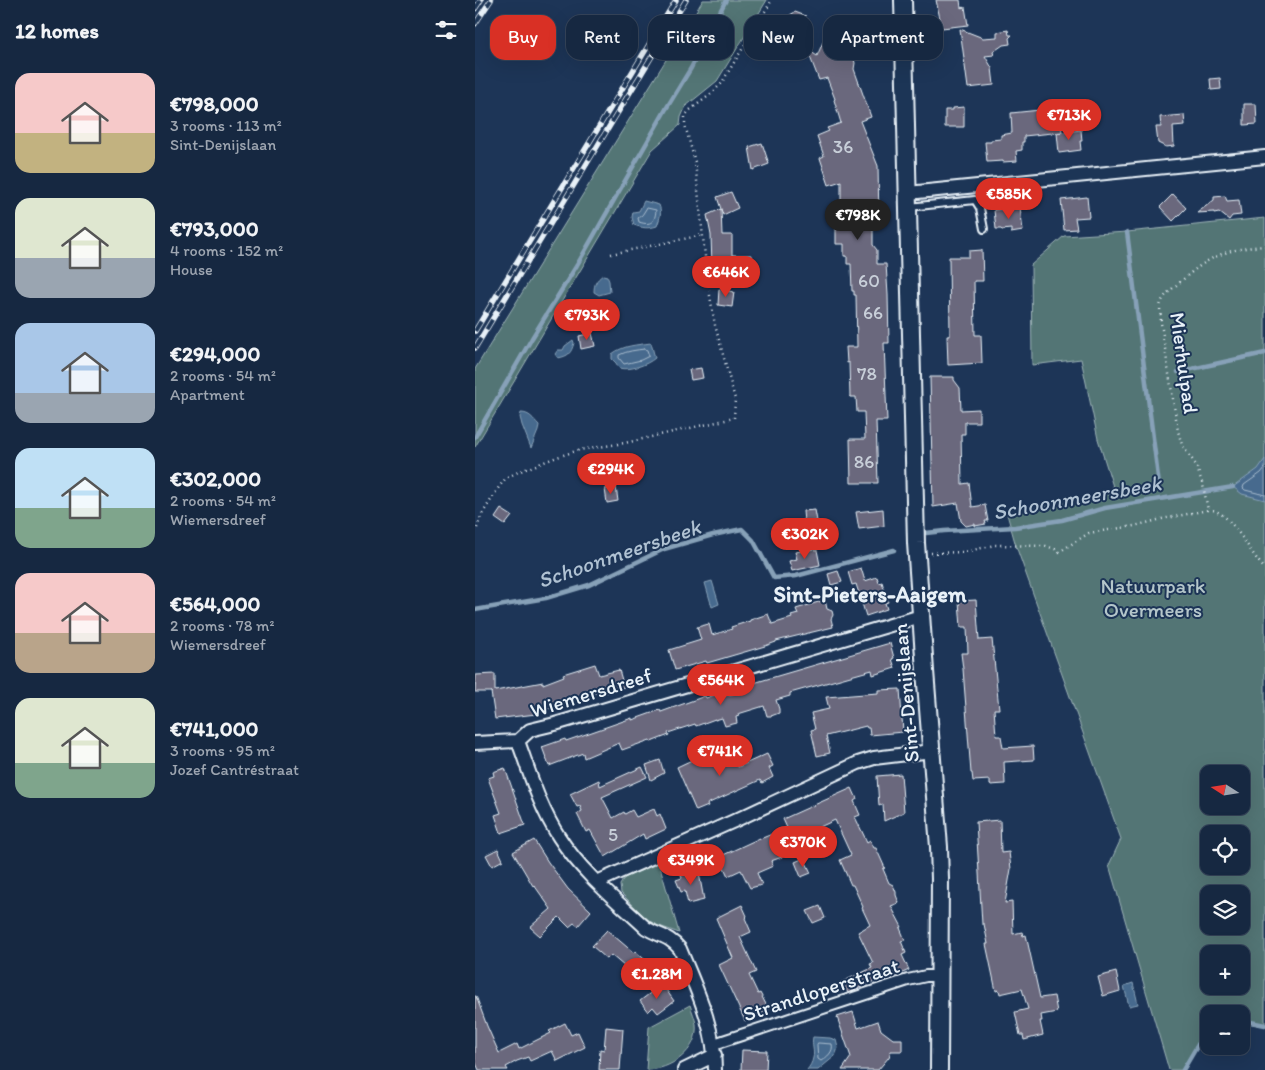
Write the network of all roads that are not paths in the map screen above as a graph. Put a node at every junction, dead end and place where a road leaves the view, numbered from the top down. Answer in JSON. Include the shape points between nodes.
{"nodes":[{"id":1,"x":903,"y":0,"type":"edge"},
{"id":2,"x":1265,"y":157,"type":"edge"},
{"id":3,"x":908,"y":200,"type":"junction"},
{"id":4,"x":984,"y":229,"type":"dead end"},
{"id":5,"x":921,"y":616,"type":"junction"},
{"id":6,"x":518,"y":741,"type":"junction"},
{"id":7,"x":475,"y":743,"type":"edge"},
{"id":8,"x":932,"y":751,"type":"junction"},
{"id":9,"x":597,"y":882,"type":"junction"},
{"id":10,"x":941,"y":976,"type":"junction"},
{"id":11,"x":714,"y":1050,"type":"junction"},
{"id":12,"x":684,"y":1070,"type":"edge"},
{"id":13,"x":715,"y":1070,"type":"edge"},
{"id":14,"x":939,"y":1070,"type":"edge"}],
"edges":[{"from":1,"to":3,"type":"street","name":"Sint-Denijslaan"},
{"from":2,"to":3,"type":"street"},
{"from":3,"to":4,"type":"lane","via":[[975,200]]},
{"from":3,"to":5,"type":"street","name":"Sint-Denijslaan"},
{"from":5,"to":6,"type":"street","name":"Wiemersdreef","via":[[530,730]]},
{"from":5,"to":8,"type":"street","name":"Sint-Denijslaan"},
{"from":6,"to":7,"type":"street","name":"Wiemersdreef"},
{"from":6,"to":9,"type":"street","via":[[545,812],[559,837],[575,860]]},
{"from":8,"to":9,"type":"street","via":[[858,763]]},
{"from":8,"to":10,"type":"street","name":"Sint-Denijslaan","via":[[939,847]]},
{"from":9,"to":11,"type":"street","via":[[646,928],[666,936],[680,949],[705,1010]]},
{"from":10,"to":11,"type":"street","name":"Strandloperstraat","via":[[908,980]]},
{"from":10,"to":14,"type":"street","name":"Sint-Denijslaan"},
{"from":11,"to":12,"type":"street"},
{"from":11,"to":13,"type":"street"}]}
